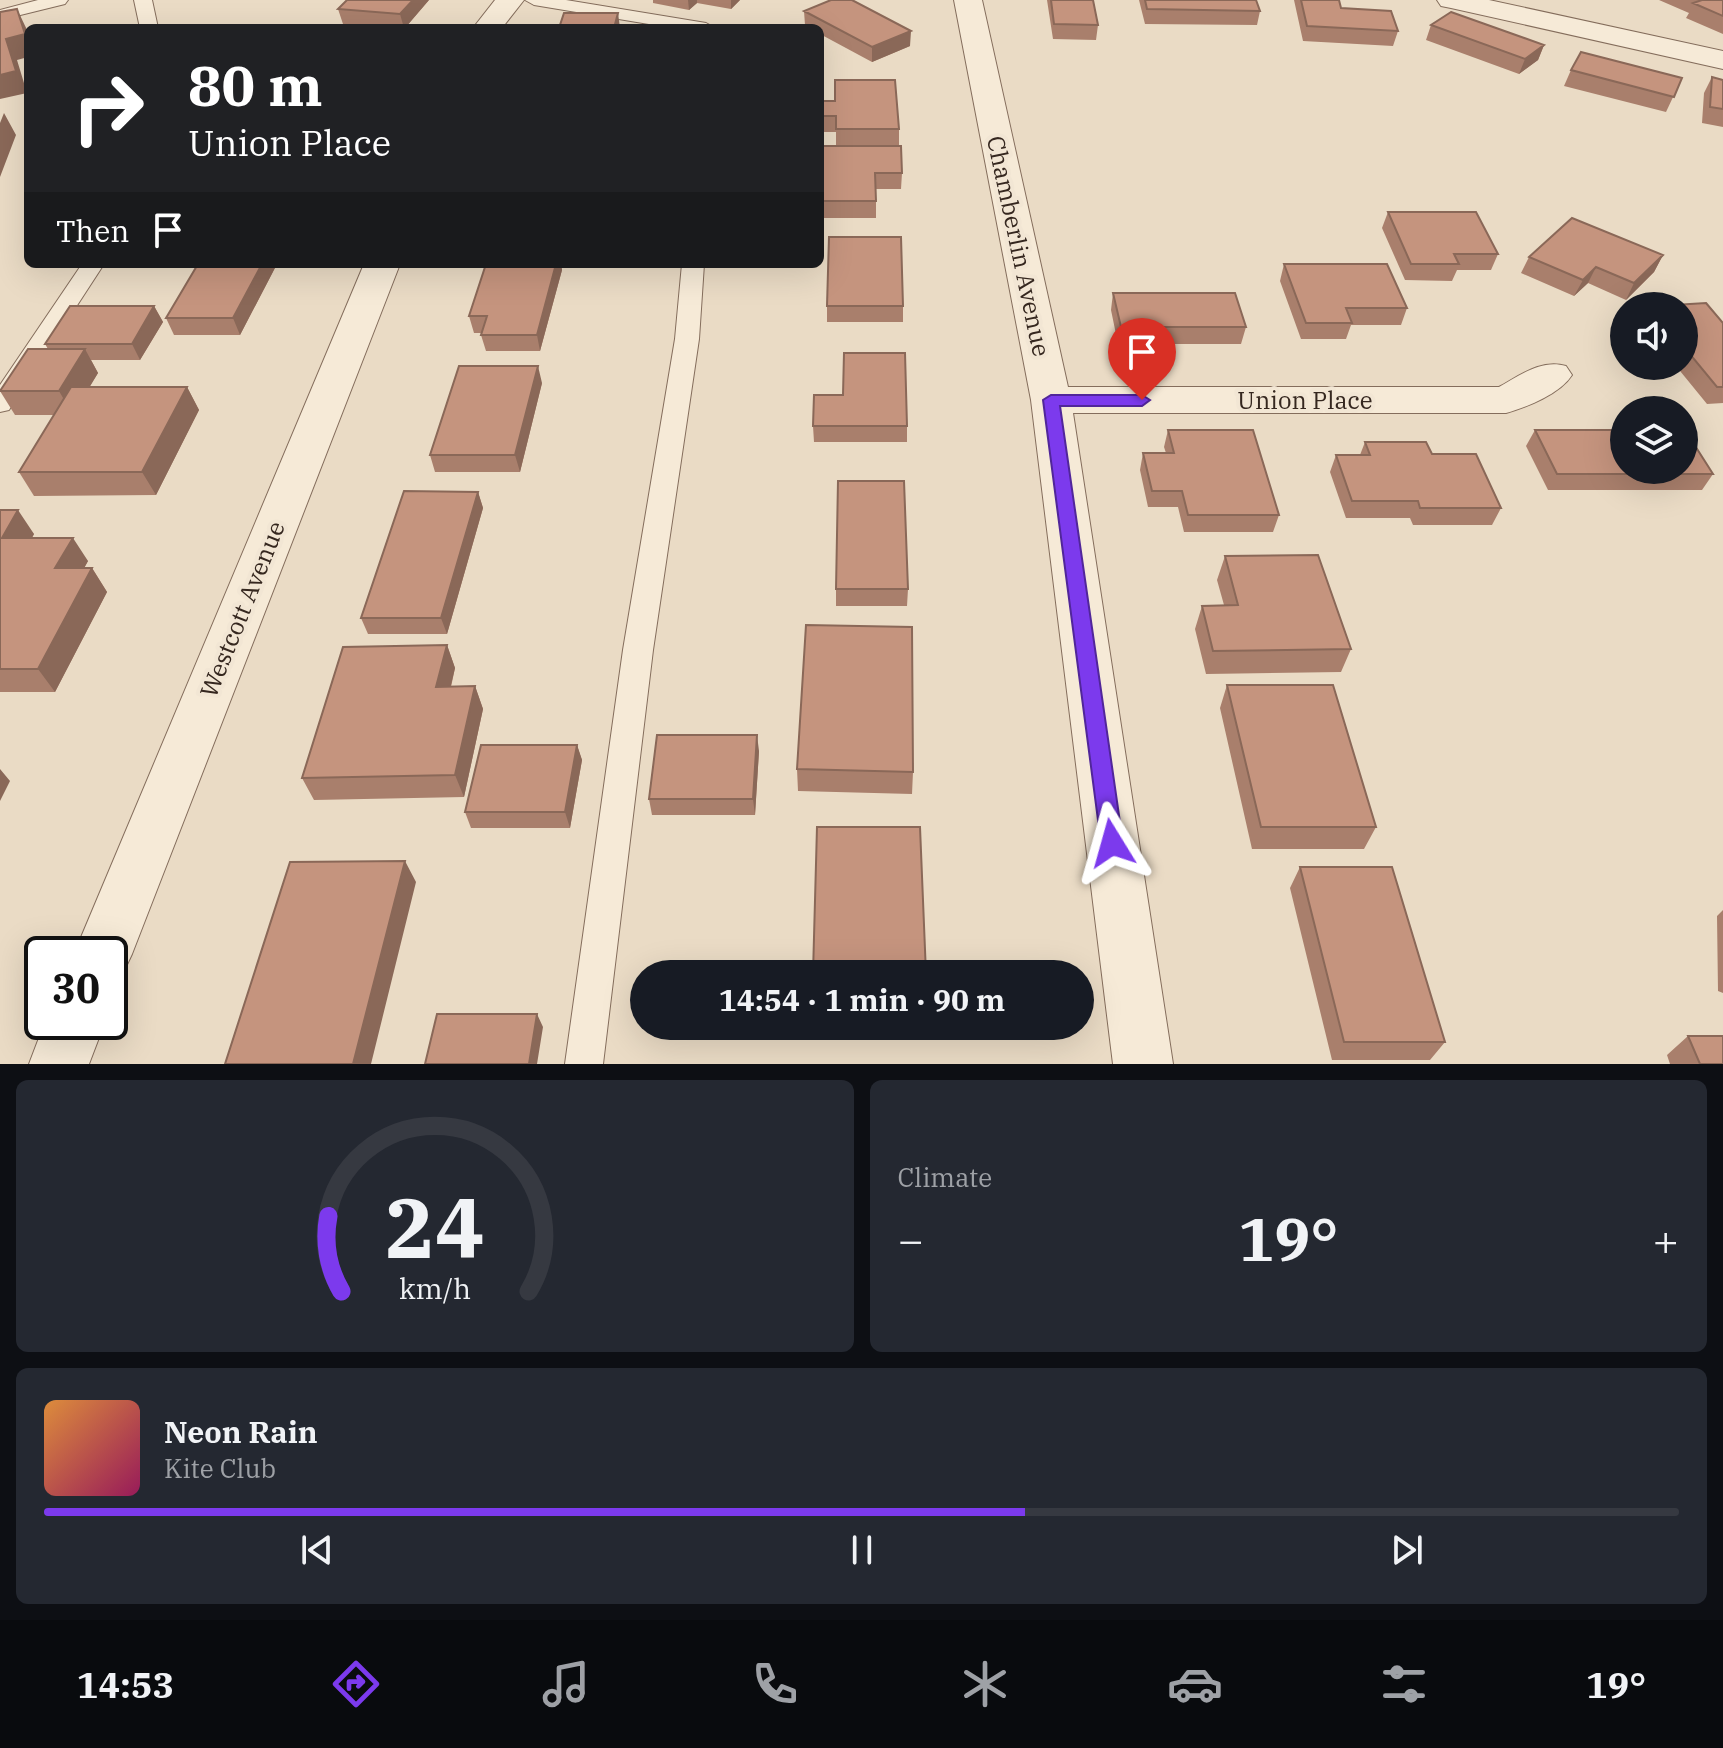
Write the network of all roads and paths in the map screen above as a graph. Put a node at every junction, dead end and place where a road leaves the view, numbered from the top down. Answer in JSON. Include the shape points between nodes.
{"nodes":[{"id":1,"x":59,"y":0,"type":"edge"},
{"id":2,"x":143,"y":0,"type":"edge"},
{"id":3,"x":510,"y":0,"type":"edge"},
{"id":4,"x":534,"y":0,"type":"edge"},
{"id":5,"x":968,"y":0,"type":"edge"},
{"id":6,"x":1451,"y":0,"type":"edge"},
{"id":7,"x":0,"y":15,"type":"edge"},
{"id":8,"x":148,"y":24,"type":"edge"},
{"id":9,"x":490,"y":24,"type":"edge"},
{"id":10,"x":681,"y":24,"type":"edge"},
{"id":11,"x":1723,"y":60,"type":"edge"},
{"id":12,"x":90,"y":268,"type":"edge"},
{"id":13,"x":380,"y":268,"type":"edge"},
{"id":14,"x":693,"y":268,"type":"edge"},
{"id":15,"x":1552,"y":375,"type":"dead end"},
{"id":16,"x":1051,"y":400,"type":"junction"},
{"id":17,"x":0,"y":404,"type":"edge"},
{"id":18,"x":110,"y":936,"type":"edge"},
{"id":19,"x":68,"y":1040,"type":"edge"},
{"id":20,"x":59,"y":1064,"type":"edge"},
{"id":21,"x":584,"y":1064,"type":"edge"},
{"id":22,"x":1143,"y":1064,"type":"edge"}],
"edges":[{"from":1,"to":7,"type":"lane"},
{"from":2,"to":8,"type":"lane"},
{"from":3,"to":9,"type":"street"},
{"from":4,"to":10,"type":"lane"},
{"from":5,"to":16,"type":"street","name":"Chamberlin Avenue"},
{"from":6,"to":11,"type":"street"},
{"from":12,"to":17,"type":"lane"},
{"from":13,"to":18,"type":"street","name":"Westcott Avenue"},
{"from":14,"to":21,"type":"lane"},
{"from":15,"to":16,"type":"street","name":"Union Place","via":[[1506,400]]},
{"from":16,"to":22,"type":"street","name":"Chamberlin Avenue"},
{"from":19,"to":20,"type":"street"}]}
